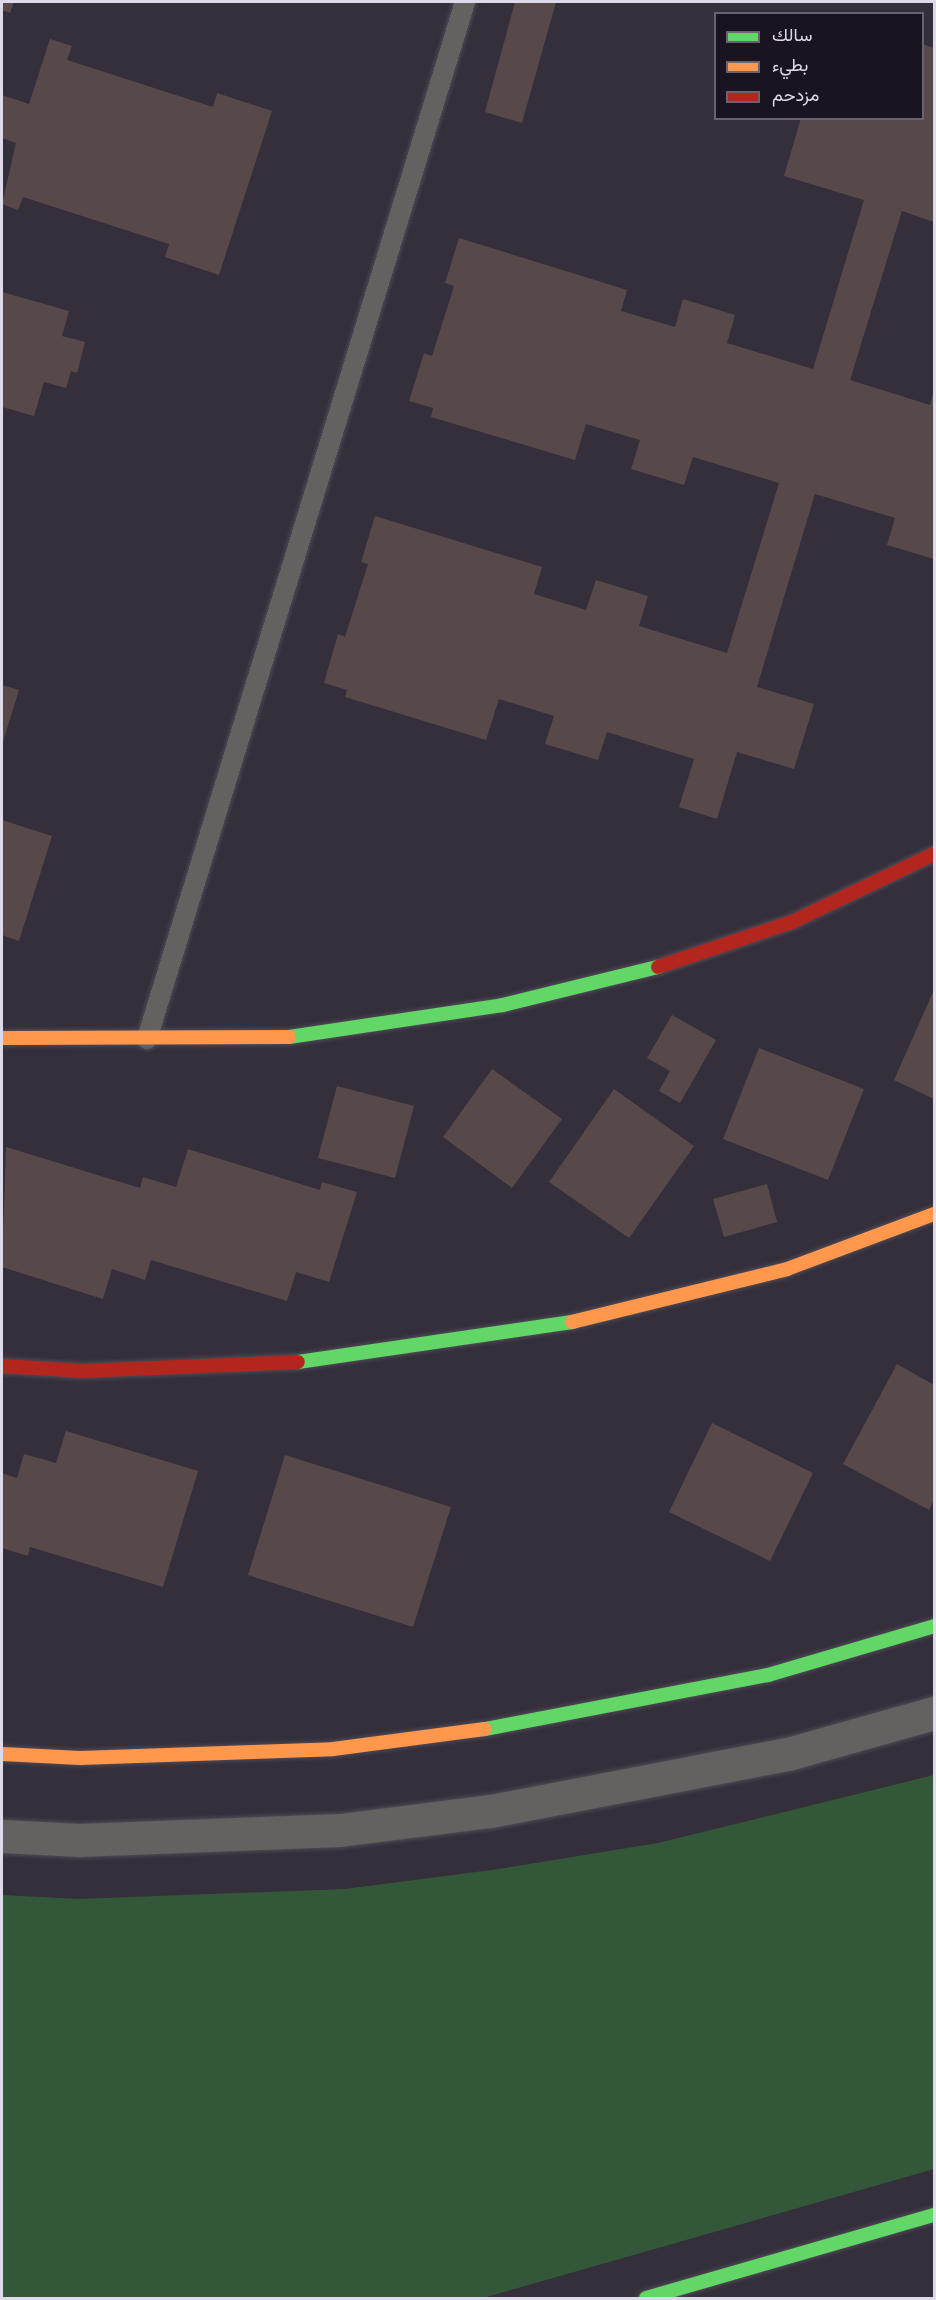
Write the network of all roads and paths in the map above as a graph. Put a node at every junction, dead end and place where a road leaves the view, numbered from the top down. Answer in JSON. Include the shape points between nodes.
{"nodes":[{"id":1,"x":465,"y":2,"type":"edge"},
{"id":2,"x":934,"y":854,"type":"edge"},
{"id":3,"x":2,"y":1038,"type":"edge"},
{"id":4,"x":147,"y":1039,"type":"junction"},
{"id":5,"x":934,"y":1214,"type":"edge"},
{"id":6,"x":2,"y":1366,"type":"edge"},
{"id":7,"x":934,"y":1626,"type":"edge"},
{"id":8,"x":934,"y":1713,"type":"edge"},
{"id":9,"x":2,"y":1754,"type":"edge"},
{"id":10,"x":2,"y":1836,"type":"edge"},
{"id":11,"x":934,"y":2215,"type":"edge"},
{"id":12,"x":646,"y":2298,"type":"edge"}],
"edges":[{"from":1,"to":4,"type":"lane"},
{"from":2,"to":4,"type":"street","via":[[792,922],[692,959],[603,983],[503,1005],[277,1038]]},
{"from":3,"to":4,"type":"street"},
{"from":5,"to":6,"type":"street","via":[[787,1269],[549,1326],[302,1362],[83,1371]]},
{"from":7,"to":9,"type":"street","via":[[768,1675],[479,1730],[333,1749],[80,1758]]},
{"from":8,"to":10,"type":"street","via":[[744,1764],[491,1811],[340,1830],[79,1840]]},
{"from":11,"to":12,"type":"street"}]}
